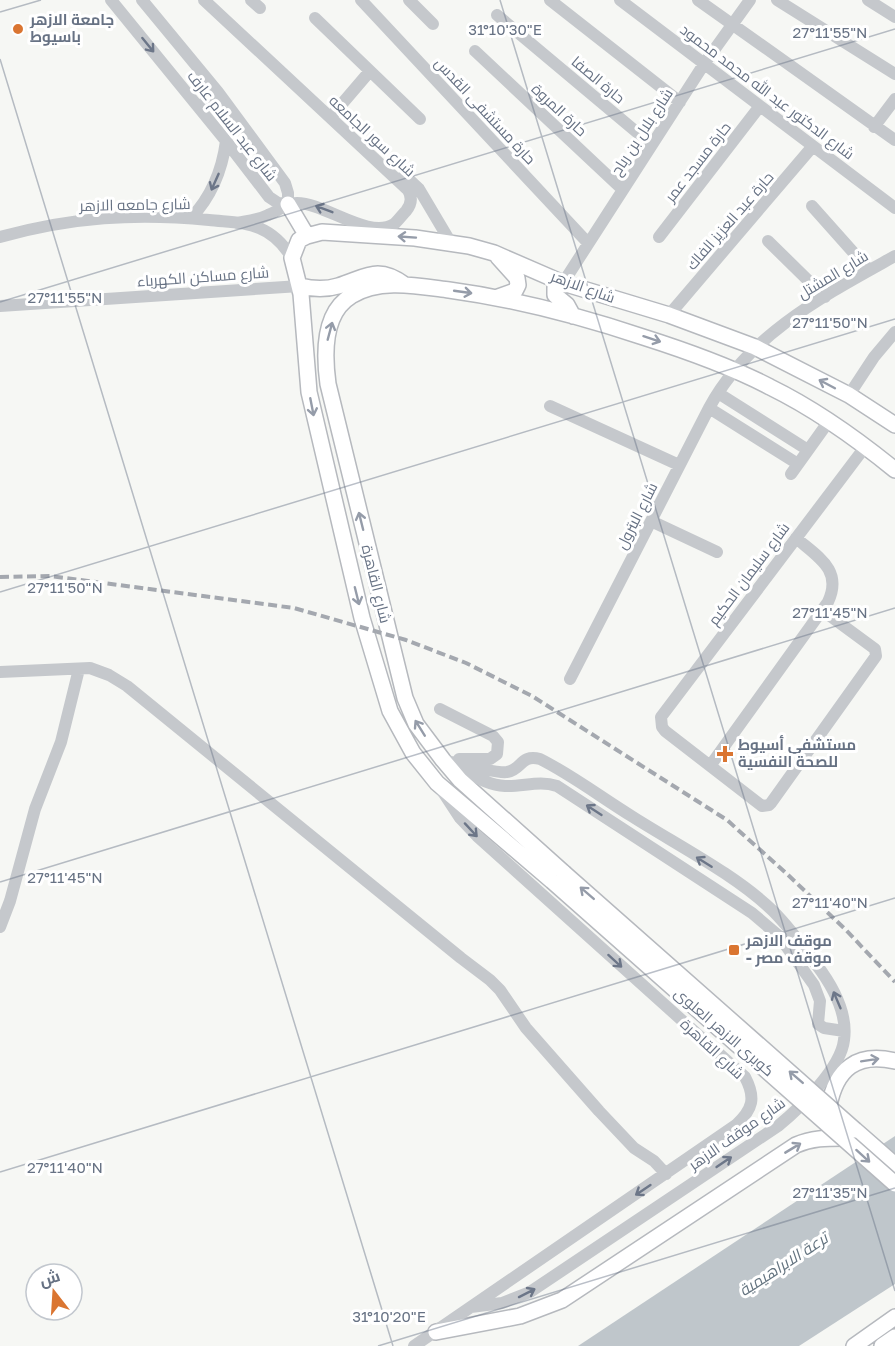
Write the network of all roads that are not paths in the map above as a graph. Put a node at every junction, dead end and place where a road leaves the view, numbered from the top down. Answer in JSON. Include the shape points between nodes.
{"nodes":[{"id":1,"x":111,"y":0,"type":"edge"},
{"id":2,"x":142,"y":0,"type":"edge"},
{"id":3,"x":204,"y":0,"type":"edge"},
{"id":4,"x":214,"y":0,"type":"edge"},
{"id":5,"x":361,"y":0,"type":"edge"},
{"id":6,"x":409,"y":0,"type":"edge"},
{"id":7,"x":550,"y":0,"type":"edge"},
{"id":8,"x":620,"y":0,"type":"edge"},
{"id":9,"x":698,"y":0,"type":"edge"},
{"id":10,"x":750,"y":0,"type":"edge"},
{"id":11,"x":777,"y":0,"type":"edge"},
{"id":12,"x":868,"y":0,"type":"edge"},
{"id":13,"x":497,"y":15,"type":"dead end"},
{"id":14,"x":895,"y":17,"type":"edge"},
{"id":15,"x":315,"y":18,"type":"dead end"},
{"id":16,"x":433,"y":24,"type":"dead end"},
{"id":17,"x":732,"y":25,"type":"junction"},
{"id":18,"x":474,"y":51,"type":"dead end"},
{"id":19,"x":704,"y":64,"type":"junction"},
{"id":20,"x":370,"y":71,"type":"junction"},
{"id":21,"x":895,"y":75,"type":"edge"},
{"id":22,"x":218,"y":92,"type":"junction"},
{"id":23,"x":895,"y":99,"type":"edge"},
{"id":24,"x":680,"y":102,"type":"junction"},
{"id":25,"x":760,"y":106,"type":"junction"},
{"id":26,"x":199,"y":107,"type":"junction"},
{"id":27,"x":335,"y":112,"type":"junction"},
{"id":28,"x":420,"y":119,"type":"dead end"},
{"id":29,"x":874,"y":127,"type":"junction"},
{"id":30,"x":895,"y":140,"type":"edge"},
{"id":31,"x":226,"y":141,"type":"junction"},
{"id":32,"x":652,"y":145,"type":"junction"},
{"id":33,"x":813,"y":146,"type":"junction"},
{"id":34,"x":622,"y":190,"type":"junction"},
{"id":35,"x":288,"y":204,"type":"junction"},
{"id":36,"x":812,"y":206,"type":"dead end"},
{"id":37,"x":895,"y":208,"type":"edge"},
{"id":38,"x":191,"y":218,"type":"junction"},
{"id":39,"x":237,"y":223,"type":"junction"},
{"id":40,"x":0,"y":231,"type":"edge"},
{"id":41,"x":20,"y":231,"type":"junction"},
{"id":42,"x":307,"y":236,"type":"junction"},
{"id":43,"x":0,"y":237,"type":"edge"},
{"id":44,"x":659,"y":237,"type":"dead end"},
{"id":45,"x":768,"y":241,"type":"dead end"},
{"id":46,"x":451,"y":243,"type":"junction"},
{"id":47,"x":588,"y":243,"type":"junction"},
{"id":48,"x":494,"y":253,"type":"junction"},
{"id":49,"x":895,"y":255,"type":"edge"},
{"id":50,"x":292,"y":258,"type":"junction"},
{"id":51,"x":869,"y":270,"type":"junction"},
{"id":52,"x":563,"y":283,"type":"junction"},
{"id":53,"x":405,"y":285,"type":"junction"},
{"id":54,"x":300,"y":286,"type":"junction"},
{"id":55,"x":498,"y":297,"type":"junction"},
{"id":56,"x":825,"y":297,"type":"junction"},
{"id":57,"x":0,"y":306,"type":"edge"},
{"id":58,"x":669,"y":315,"type":"junction"},
{"id":59,"x":573,"y":316,"type":"junction"},
{"id":60,"x":895,"y":332,"type":"edge"},
{"id":61,"x":755,"y":347,"type":"junction"},
{"id":62,"x":735,"y":369,"type":"junction"},
{"id":63,"x":718,"y":393,"type":"junction"},
{"id":64,"x":849,"y":395,"type":"junction"},
{"id":65,"x":549,"y":406,"type":"dead end"},
{"id":66,"x":709,"y":408,"type":"junction"},
{"id":67,"x":829,"y":422,"type":"junction"},
{"id":68,"x":895,"y":425,"type":"edge"},
{"id":69,"x":865,"y":447,"type":"junction"},
{"id":70,"x":808,"y":450,"type":"junction"},
{"id":71,"x":679,"y":465,"type":"junction"},
{"id":72,"x":895,"y":470,"type":"edge"},
{"id":73,"x":651,"y":521,"type":"junction"},
{"id":74,"x":796,"y":538,"type":"junction"},
{"id":75,"x":717,"y":552,"type":"dead end"},
{"id":76,"x":822,"y":610,"type":"junction"},
{"id":77,"x":79,"y":669,"type":"junction"},
{"id":78,"x":0,"y":672,"type":"edge"},
{"id":79,"x":570,"y":679,"type":"dead end"},
{"id":80,"x":440,"y":709,"type":"dead end"},
{"id":81,"x":442,"y":760,"type":"junction"},
{"id":82,"x":710,"y":766,"type":"junction"},
{"id":83,"x":437,"y":783,"type":"junction"},
{"id":84,"x":633,"y":817,"type":"junction"},
{"id":85,"x":625,"y":831,"type":"junction"},
{"id":86,"x":558,"y":877,"type":"junction"},
{"id":87,"x":762,"y":902,"type":"junction"},
{"id":88,"x":752,"y":913,"type":"junction"},
{"id":89,"x":0,"y":927,"type":"edge"},
{"id":90,"x":844,"y":1030,"type":"junction"},
{"id":91,"x":895,"y":1061,"type":"edge"},
{"id":92,"x":829,"y":1106,"type":"junction"},
{"id":93,"x":844,"y":1138,"type":"junction"},
{"id":94,"x":895,"y":1165,"type":"edge"},
{"id":95,"x":666,"y":1174,"type":"junction"},
{"id":96,"x":895,"y":1184,"type":"edge"},
{"id":97,"x":471,"y":1307,"type":"junction"},
{"id":98,"x":895,"y":1317,"type":"edge"},
{"id":99,"x":436,"y":1332,"type":"junction"},
{"id":100,"x":895,"y":1337,"type":"edge"},
{"id":101,"x":414,"y":1346,"type":"edge"},
{"id":102,"x":854,"y":1346,"type":"edge"},
{"id":103,"x":882,"y":1346,"type":"edge"}],
"edges":[{"from":1,"to":26,"type":"street","name":"شارع عبد السلام عارف","one_way":true},
{"from":2,"to":22,"type":"street","name":"شارع عبد السلام عارف"},
{"from":3,"to":35,"type":"street","name":"شارع سور الجامعه","one_way":true,"via":[[408,190],[411,197],[410,207],[395,223],[383,228],[364,226],[308,204]]},
{"from":4,"to":27,"type":"street","name":"شارع سور الجامعه"},
{"from":5,"to":47,"type":"street","name":"حارة مستشفى القدس"},
{"from":6,"to":16,"type":"street"},
{"from":7,"to":24,"type":"street"},
{"from":8,"to":19,"type":"street","name":"شارع الدكتور عبد الله محمد محمود"},
{"from":9,"to":17,"type":"street"},
{"from":10,"to":17,"type":"street","name":"شارع بلال بن رباح"},
{"from":11,"to":21,"type":"street"},
{"from":12,"to":14,"type":"street"},
{"from":13,"to":32,"type":"street","name":"حارة الصفا"},
{"from":15,"to":20,"type":"street"},
{"from":17,"to":19,"type":"street","name":"شارع بلال بن رباح"},
{"from":17,"to":29,"type":"street"},
{"from":18,"to":34,"type":"street","name":"حارة المروة"},
{"from":19,"to":24,"type":"street","name":"شارع بلال بن رباح"},
{"from":19,"to":25,"type":"street","name":"شارع الدكتور عبد الله محمد محمود"},
{"from":20,"to":27,"type":"street"},
{"from":20,"to":28,"type":"street"},
{"from":22,"to":26,"type":"street"},
{"from":22,"to":35,"type":"street","name":"شارع عبد السلام عارف","via":[[285,183]]},
{"from":23,"to":29,"type":"street"},
{"from":24,"to":32,"type":"street","name":"شارع بلال بن رباح"},
{"from":25,"to":33,"type":"street","name":"شارع الدكتور عبد الله محمد محمود"},
{"from":25,"to":44,"type":"street","name":"حارة مسجد عمر"},
{"from":26,"to":31,"type":"street","name":"شارع عبد السلام عارف"},
{"from":27,"to":46,"type":"street","name":"شارع سور الجامعه","via":[[419,189]]},
{"from":29,"to":30,"type":"street"},
{"from":31,"to":35,"type":"street","name":"شارع عبد السلام عارف","via":[[269,197]]},
{"from":31,"to":38,"type":"street","one_way":true,"via":[[217,178]]},
{"from":32,"to":34,"type":"street","name":"شارع بلال بن رباح"},
{"from":33,"to":37,"type":"street","name":"شارع الدكتور عبد الله محمد محمود"},
{"from":33,"to":58,"type":"street","name":"حارة عبد العزيز الفاك"},
{"from":34,"to":47,"type":"street","name":"شارع بلال بن رباح"},
{"from":35,"to":39,"type":"street","name":"شارع جامعه الازهر","via":[[267,216]]},
{"from":35,"to":42,"type":"main road"},
{"from":36,"to":51,"type":"street"},
{"from":38,"to":39,"type":"street","name":"شارع جامعه الازهر"},
{"from":38,"to":41,"type":"street","name":"شارع جامعه الازهر","via":[[90,219]]},
{"from":39,"to":50,"type":"street","name":"شارع جامعه الازهر","via":[[270,234]]},
{"from":40,"to":41,"type":"street"},
{"from":41,"to":43,"type":"street","name":"شارع جامعه الازهر"},
{"from":46,"to":42,"type":"main road","name":"شارع الازهر","one_way":true,"via":[[330,232]]},
{"from":42,"to":50,"type":"main road","via":[[299,240]]},
{"from":45,"to":56,"type":"street"},
{"from":46,"to":48,"type":"main road","name":"شارع الازهر"},
{"from":47,"to":52,"type":"street","name":"شارع بلال بن رباح"},
{"from":48,"to":52,"type":"main road","name":"شارع الازهر"},
{"from":48,"to":55,"type":"main road","via":[[512,271],[518,285],[515,291]]},
{"from":49,"to":51,"type":"street","name":"شارع المشتل"},
{"from":50,"to":54,"type":"main road"},
{"from":51,"to":56,"type":"street","name":"شارع المشتل"},
{"from":52,"to":58,"type":"main road","name":"شارع الازهر"},
{"from":52,"to":59,"type":"main road","via":[[557,286],[555,295]]},
{"from":53,"to":54,"type":"main road","via":[[378,273],[325,289]]},
{"from":53,"to":55,"type":"main road","name":"شارع الازهر","one_way":true},
{"from":81,"to":53,"type":"main road","name":"شارع القاهرة","one_way":true,"via":[[417,724],[405,698],[325,364],[332,321],[348,297],[370,288]]},
{"from":54,"to":57,"type":"street","name":"شارع مساكن الكهرباء"},
{"from":54,"to":83,"type":"main road","name":"شارع القاهرة","one_way":true,"via":[[314,418],[375,662],[401,733]]},
{"from":55,"to":59,"type":"main road","name":"شارع الازهر"},
{"from":56,"to":61,"type":"street","name":"شارع المشتل","via":[[783,323]]},
{"from":58,"to":61,"type":"main road","name":"شارع الازهر"},
{"from":59,"to":62,"type":"main road","name":"شارع الازهر","one_way":true},
{"from":60,"to":64,"type":"street"},
{"from":61,"to":62,"type":"street","name":"شارع المشتل"},
{"from":64,"to":61,"type":"main road","name":"شارع الازهر","one_way":true},
{"from":62,"to":63,"type":"street","name":"شارع البترول"},
{"from":62,"to":67,"type":"main road","name":"شارع الازهر"},
{"from":63,"to":66,"type":"street","name":"شارع البترول"},
{"from":63,"to":70,"type":"street"},
{"from":64,"to":68,"type":"main road","name":"شارع الازهر"},
{"from":65,"to":71,"type":"street"},
{"from":66,"to":70,"type":"street","via":[[794,469]]},
{"from":66,"to":71,"type":"street","name":"شارع البترول"},
{"from":67,"to":69,"type":"main road","name":"شارع الازهر"},
{"from":67,"to":70,"type":"street"},
{"from":69,"to":72,"type":"main road","name":"شارع الازهر"},
{"from":69,"to":74,"type":"street","name":"شارع سليمان الحكيم"},
{"from":71,"to":73,"type":"street","name":"شارع البترول"},
{"from":73,"to":75,"type":"street"},
{"from":73,"to":79,"type":"street","name":"شارع البترول"},
{"from":74,"to":76,"type":"street","via":[[831,573],[833,592]]},
{"from":74,"to":82,"type":"street","name":"شارع سليمان الحكيم","via":[[662,713],[665,731]]},
{"from":76,"to":82,"type":"street"},
{"from":76,"to":82,"type":"street","via":[[875,649],[876,656],[769,806],[762,806]]},
{"from":77,"to":78,"type":"street"},
{"from":77,"to":89,"type":"street","via":[[61,742],[35,809]]},
{"from":77,"to":95,"type":"street","via":[[90,668],[127,686],[490,980],[525,1028],[598,1111]]},
{"from":80,"to":81,"type":"street","via":[[493,736],[499,746],[497,754],[489,759]]},
{"from":81,"to":84,"type":"street","name":"شارع موقف الازهر","via":[[504,773],[529,758],[540,759]]},
{"from":85,"to":81,"type":"street","one_way":true,"via":[[557,786],[494,784]]},
{"from":81,"to":86,"type":"main road","name":"شارع القاهرة"},
{"from":83,"to":86,"type":"main road","name":"شارع القاهرة"},
{"from":83,"to":95,"type":"street","name":"شارع القاهرة","one_way":true,"via":[[477,836],[745,1077],[752,1100],[747,1115]]},
{"from":84,"to":85,"type":"street"},
{"from":87,"to":84,"type":"street","name":"شارع موقف الازهر","one_way":true},
{"from":85,"to":88,"type":"street"},
{"from":92,"to":86,"type":"main road","name":"كوبرى الازهر العلوى","one_way":true,"bridge":true},
{"from":86,"to":93,"type":"main road","name":"كوبرى الازهر العلوى","bridge":true},
{"from":87,"to":88,"type":"street"},
{"from":90,"to":87,"type":"street","name":"شارع موقف الازهر","one_way":true,"via":[[839,1004],[827,978]]},
{"from":88,"to":90,"type":"street","via":[[779,936],[814,985],[820,1001],[818,1024]]},
{"from":97,"to":90,"type":"street","name":"شارع موقف الازهر","one_way":true,"via":[[502,1303],[531,1292],[778,1126],[809,1097],[831,1068],[840,1054]]},
{"from":92,"to":91,"type":"main road","one_way":true,"via":[[838,1077],[848,1067],[866,1059]]},
{"from":92,"to":94,"type":"main road","name":"كوبرى الازهر العلوى","bridge":true},
{"from":93,"to":96,"type":"main road","name":"كوبرى الازهر العلوى","one_way":true,"bridge":true},
{"from":99,"to":93,"type":"main road","one_way":true,"via":[[534,1312],[562,1300],[796,1145],[808,1140]]},
{"from":95,"to":97,"type":"street","name":"شارع القاهرة","one_way":true},
{"from":97,"to":99,"type":"street","name":"شارع القاهرة"},
{"from":98,"to":102,"type":"main road"},
{"from":99,"to":101,"type":"street","name":"شارع القاهرة"},
{"from":100,"to":103,"type":"main road"}]}
